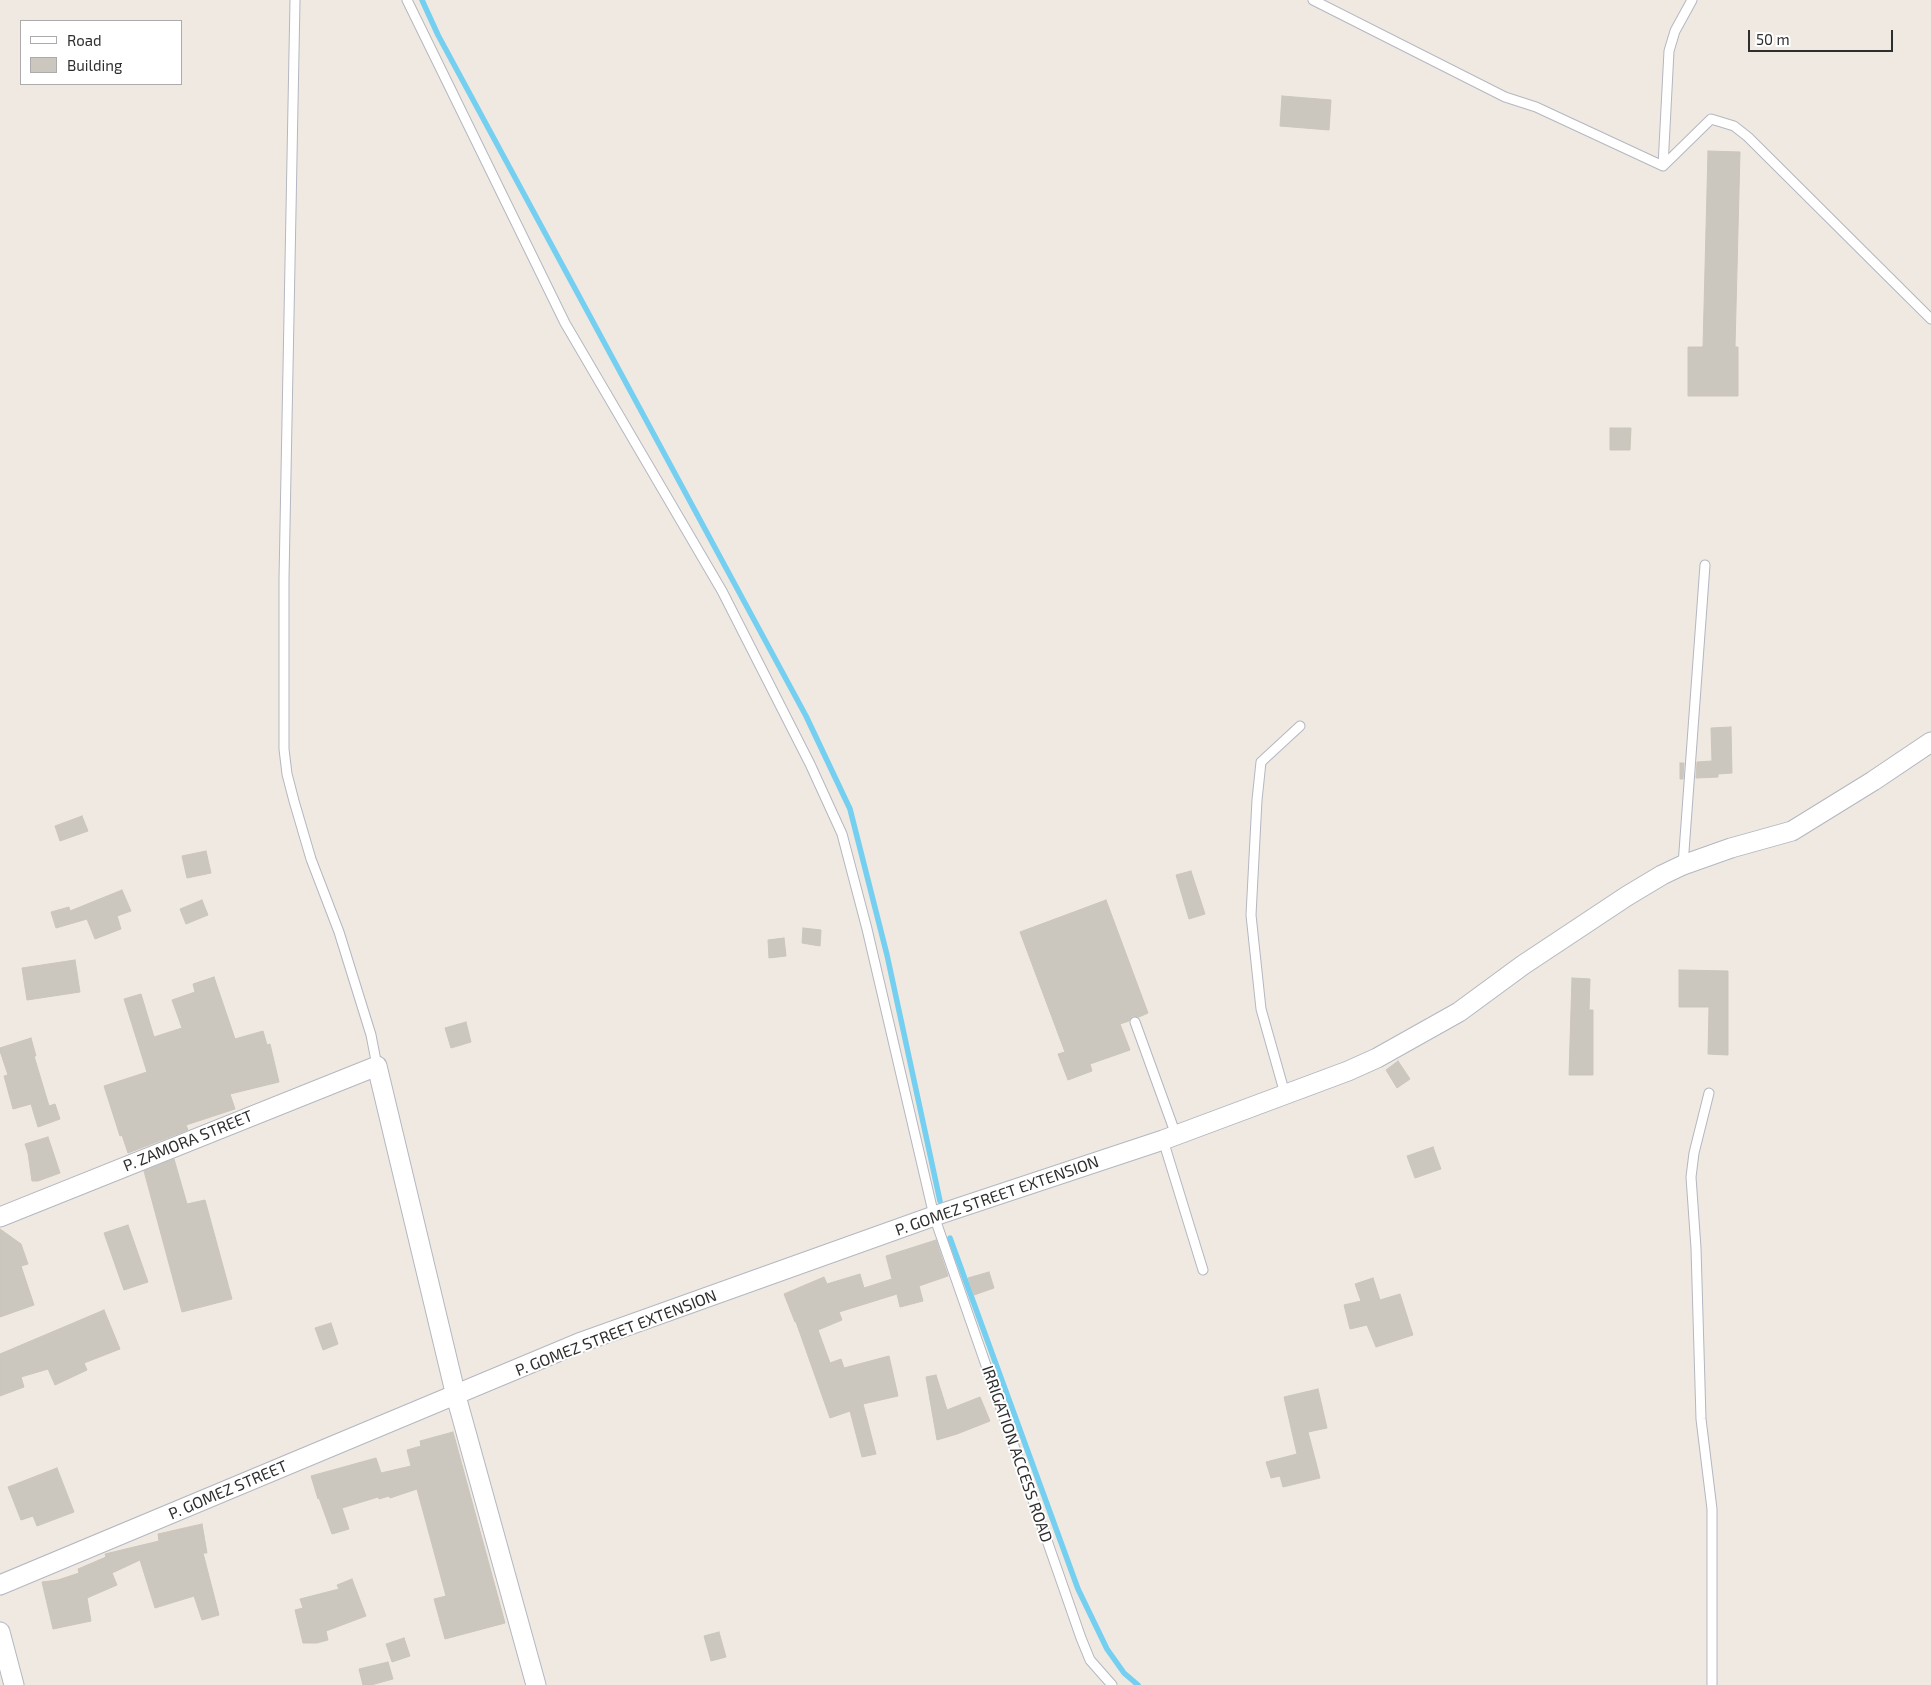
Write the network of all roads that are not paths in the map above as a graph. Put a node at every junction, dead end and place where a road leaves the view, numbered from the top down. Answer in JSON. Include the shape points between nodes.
{"nodes":[{"id":1,"x":295,"y":0,"type":"edge"},
{"id":2,"x":407,"y":0,"type":"edge"},
{"id":3,"x":1313,"y":0,"type":"edge"},
{"id":4,"x":1692,"y":0,"type":"edge"},
{"id":5,"x":1663,"y":166,"type":"junction"},
{"id":6,"x":1931,"y":319,"type":"edge"},
{"id":7,"x":1704,"y":565,"type":"dead end"},
{"id":8,"x":1300,"y":726,"type":"dead end"},
{"id":9,"x":1931,"y":742,"type":"edge"},
{"id":10,"x":1683,"y":864,"type":"junction"},
{"id":11,"x":1135,"y":1022,"type":"dead end"},
{"id":12,"x":376,"y":1066,"type":"junction"},
{"id":13,"x":1709,"y":1093,"type":"dead end"},
{"id":14,"x":1285,"y":1094,"type":"junction"},
{"id":15,"x":1169,"y":1138,"type":"junction"},
{"id":16,"x":934,"y":1216,"type":"junction"},
{"id":17,"x":0,"y":1217,"type":"edge"},
{"id":18,"x":1203,"y":1270,"type":"dead end"},
{"id":19,"x":456,"y":1396,"type":"junction"},
{"id":20,"x":0,"y":1585,"type":"edge"},
{"id":21,"x":0,"y":1632,"type":"edge"},
{"id":22,"x":14,"y":1685,"type":"edge"},
{"id":23,"x":536,"y":1685,"type":"edge"},
{"id":24,"x":1112,"y":1685,"type":"edge"},
{"id":25,"x":1712,"y":1685,"type":"edge"}],
"edges":[{"from":1,"to":12,"type":"lane","via":[[284,748],[286,774],[311,859],[339,932],[371,1035]]},
{"from":2,"to":16,"type":"lane","name":"IRRIGATION ACCESS ROAD","via":[[565,323],[722,591],[842,834]]},
{"from":3,"to":5,"type":"lane","via":[[1505,97],[1536,107]]},
{"from":4,"to":5,"type":"lane","via":[[1682,15],[1669,51]]},
{"from":5,"to":6,"type":"lane","via":[[1711,119],[1734,126],[1748,136]]},
{"from":7,"to":10,"type":"lane"},
{"from":8,"to":14,"type":"lane","via":[[1262,762],[1251,915],[1261,1009]]},
{"from":9,"to":10,"type":"street","name":"P. GOMEZ STREET EXTENSION","via":[[1792,831]]},
{"from":10,"to":14,"type":"street","name":"P. GOMEZ STREET EXTENSION","via":[[1627,896],[1459,1012],[1377,1058]]},
{"from":11,"to":15,"type":"lane"},
{"from":12,"to":17,"type":"street","name":"P. ZAMORA STREET"},
{"from":12,"to":19,"type":"street"},
{"from":13,"to":25,"type":"lane","via":[[1691,1177],[1700,1420],[1712,1509]]},
{"from":14,"to":15,"type":"street","name":"P. GOMEZ STREET EXTENSION"},
{"from":15,"to":16,"type":"street","name":"P. GOMEZ STREET EXTENSION"},
{"from":15,"to":18,"type":"lane"},
{"from":16,"to":19,"type":"street","name":"P. GOMEZ STREET EXTENSION","via":[[579,1343]]},
{"from":16,"to":24,"type":"lane","name":"IRRIGATION ACCESS ROAD","via":[[1081,1638],[1090,1660]]},
{"from":19,"to":20,"type":"street","name":"P. GOMEZ STREET"},
{"from":19,"to":23,"type":"street"},
{"from":21,"to":22,"type":"street"}]}
